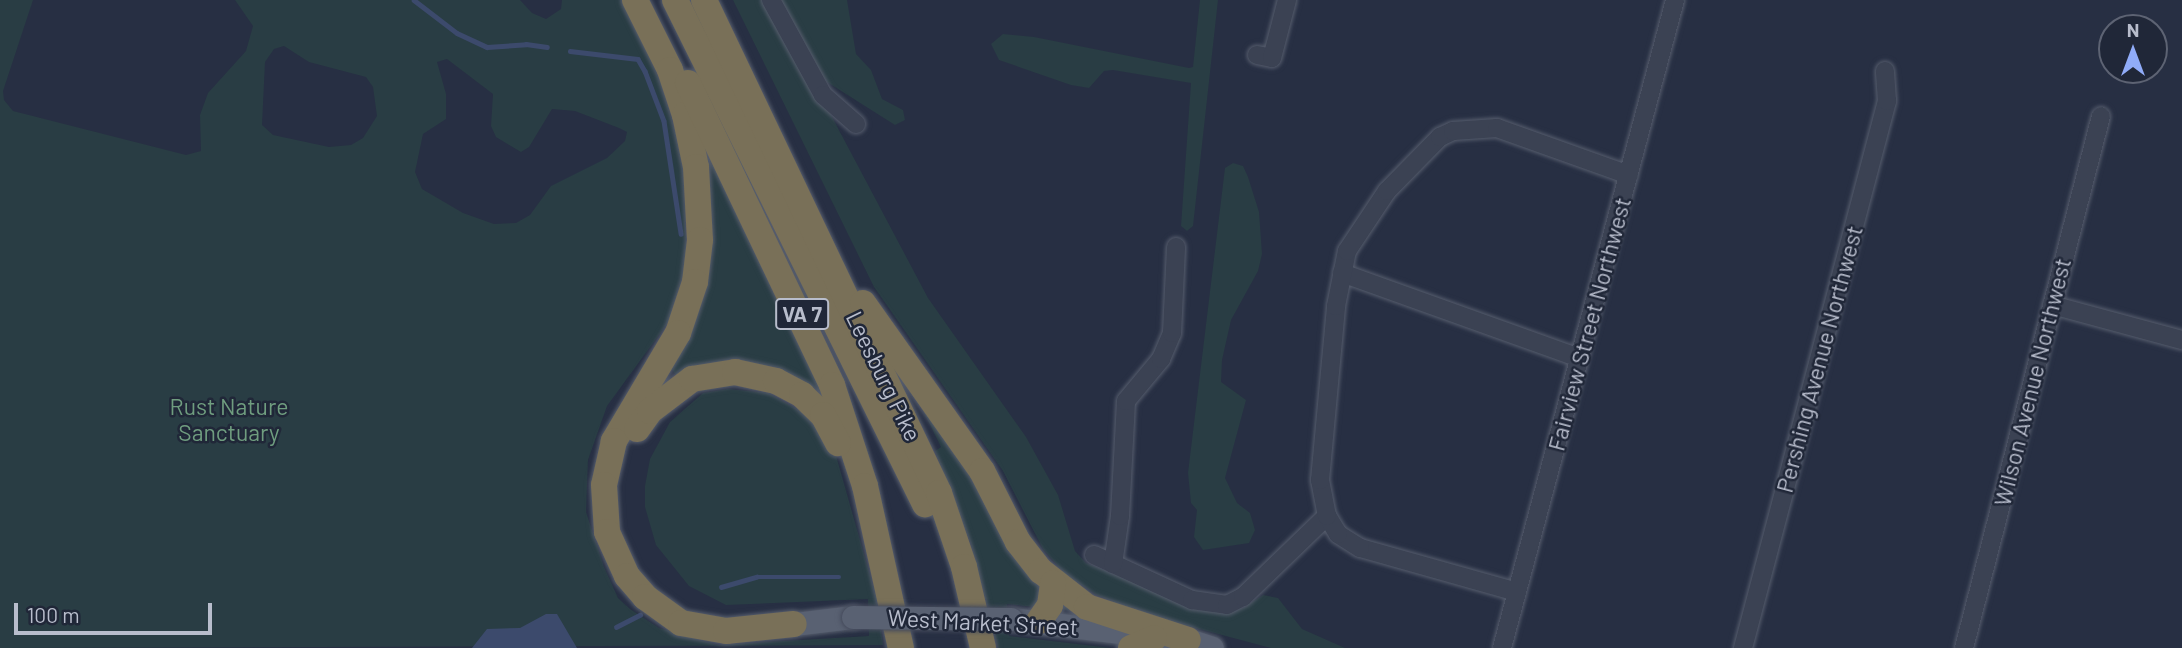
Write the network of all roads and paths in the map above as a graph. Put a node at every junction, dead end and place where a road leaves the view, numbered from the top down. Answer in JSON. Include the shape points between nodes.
{"nodes":[{"id":1,"x":635,"y":0,"type":"edge"},
{"id":2,"x":646,"y":0,"type":"edge"},
{"id":3,"x":675,"y":0,"type":"edge"},
{"id":4,"x":704,"y":0,"type":"edge"},
{"id":5,"x":771,"y":0,"type":"edge"},
{"id":6,"x":1287,"y":0,"type":"edge"},
{"id":7,"x":1675,"y":0,"type":"edge"},
{"id":8,"x":1256,"y":55,"type":"dead end"},
{"id":9,"x":1885,"y":71,"type":"dead end"},
{"id":10,"x":2101,"y":116,"type":"dead end"},
{"id":11,"x":856,"y":124,"type":"dead end"},
{"id":12,"x":1629,"y":175,"type":"junction"},
{"id":13,"x":1176,"y":247,"type":"dead end"},
{"id":14,"x":1342,"y":273,"type":"junction"},
{"id":15,"x":834,"y":274,"type":"junction"},
{"id":16,"x":2052,"y":305,"type":"junction"},
{"id":17,"x":2182,"y":340,"type":"edge"},
{"id":18,"x":1579,"y":358,"type":"junction"},
{"id":19,"x":865,"y":486,"type":"junction"},
{"id":20,"x":1327,"y":516,"type":"junction"},
{"id":21,"x":1094,"y":555,"type":"dead end"},
{"id":22,"x":1113,"y":564,"type":"junction"},
{"id":23,"x":964,"y":567,"type":"junction"},
{"id":24,"x":1053,"y":583,"type":"junction"},
{"id":25,"x":1517,"y":592,"type":"junction"},
{"id":26,"x":1039,"y":621,"type":"junction"},
{"id":27,"x":794,"y":624,"type":"junction"},
{"id":28,"x":1142,"y":643,"type":"edge"},
{"id":29,"x":1200,"y":644,"type":"edge"},
{"id":30,"x":901,"y":648,"type":"edge"},
{"id":31,"x":983,"y":648,"type":"edge"},
{"id":32,"x":1502,"y":648,"type":"edge"},
{"id":33,"x":1743,"y":648,"type":"edge"},
{"id":34,"x":1964,"y":648,"type":"edge"}],
"edges":[{"from":1,"to":27,"type":"highway","via":[[670,70],[685,115],[696,167],[700,240],[695,282],[678,333],[614,441],[604,485],[607,531],[627,576],[645,597],[681,623],[726,631]]},
{"from":2,"to":19,"type":"highway","name":"Leesburg Pike","number":"VA 7","via":[[804,319]]},
{"from":3,"to":23,"type":"highway","via":[[936,530]]},
{"from":4,"to":15,"type":"highway","name":"Leesburg Pike","number":"VA 7"},
{"from":5,"to":11,"type":"street","via":[[823,95]]},
{"from":6,"to":8,"type":"street","via":[[1272,58]]},
{"from":7,"to":12,"type":"street","name":"Fairview Street Northwest"},
{"from":9,"to":33,"type":"street","name":"Pershing Avenue Northwest","via":[[1887,101]]},
{"from":10,"to":16,"type":"street","name":"Wilson Avenue Northwest"},
{"from":12,"to":14,"type":"street","via":[[1497,128],[1453,131],[1411,164],[1369,213],[1353,236]]},
{"from":12,"to":18,"type":"street","name":"Fairview Street Northwest"},
{"from":13,"to":22,"type":"street","via":[[1172,333],[1161,359],[1126,401],[1121,516]]},
{"from":14,"to":18,"type":"street"},
{"from":14,"to":20,"type":"street","via":[[1320,480]]},
{"from":15,"to":23,"type":"highway","name":"Leesburg Pike","number":"VA 7","via":[[907,421]]},
{"from":15,"to":24,"type":"highway","via":[[868,308],[982,471],[1023,549]]},
{"from":16,"to":17,"type":"street"},
{"from":16,"to":34,"type":"street","name":"Wilson Avenue Northwest"},
{"from":18,"to":25,"type":"street","name":"Fairview Street Northwest"},
{"from":19,"to":27,"type":"highway","via":[[813,404],[789,387],[760,376],[736,372],[692,379],[666,396],[638,428],[620,486],[622,518],[638,562],[691,613],[738,624]]},
{"from":19,"to":30,"type":"highway","name":"Leesburg Pike","number":"VA 7"},
{"from":20,"to":22,"type":"street","via":[[1244,597],[1227,605],[1192,600]]},
{"from":20,"to":25,"type":"street","via":[[1338,534],[1360,548]]},
{"from":21,"to":22,"type":"street"},
{"from":23,"to":31,"type":"highway","name":"Leesburg Pike","number":"VA 7"},
{"from":24,"to":26,"type":"highway","via":[[1050,606]]},
{"from":24,"to":29,"type":"highway","via":[[1087,607]]},
{"from":25,"to":32,"type":"street","name":"Fairview Street Northwest"},
{"from":26,"to":27,"type":"main road","name":"West Market Street","bridge":true,"via":[[853,617]]},
{"from":26,"to":28,"type":"main road","name":"West Market Street"},
{"from":28,"to":29,"type":"main road","name":"West Market Street"}]}
